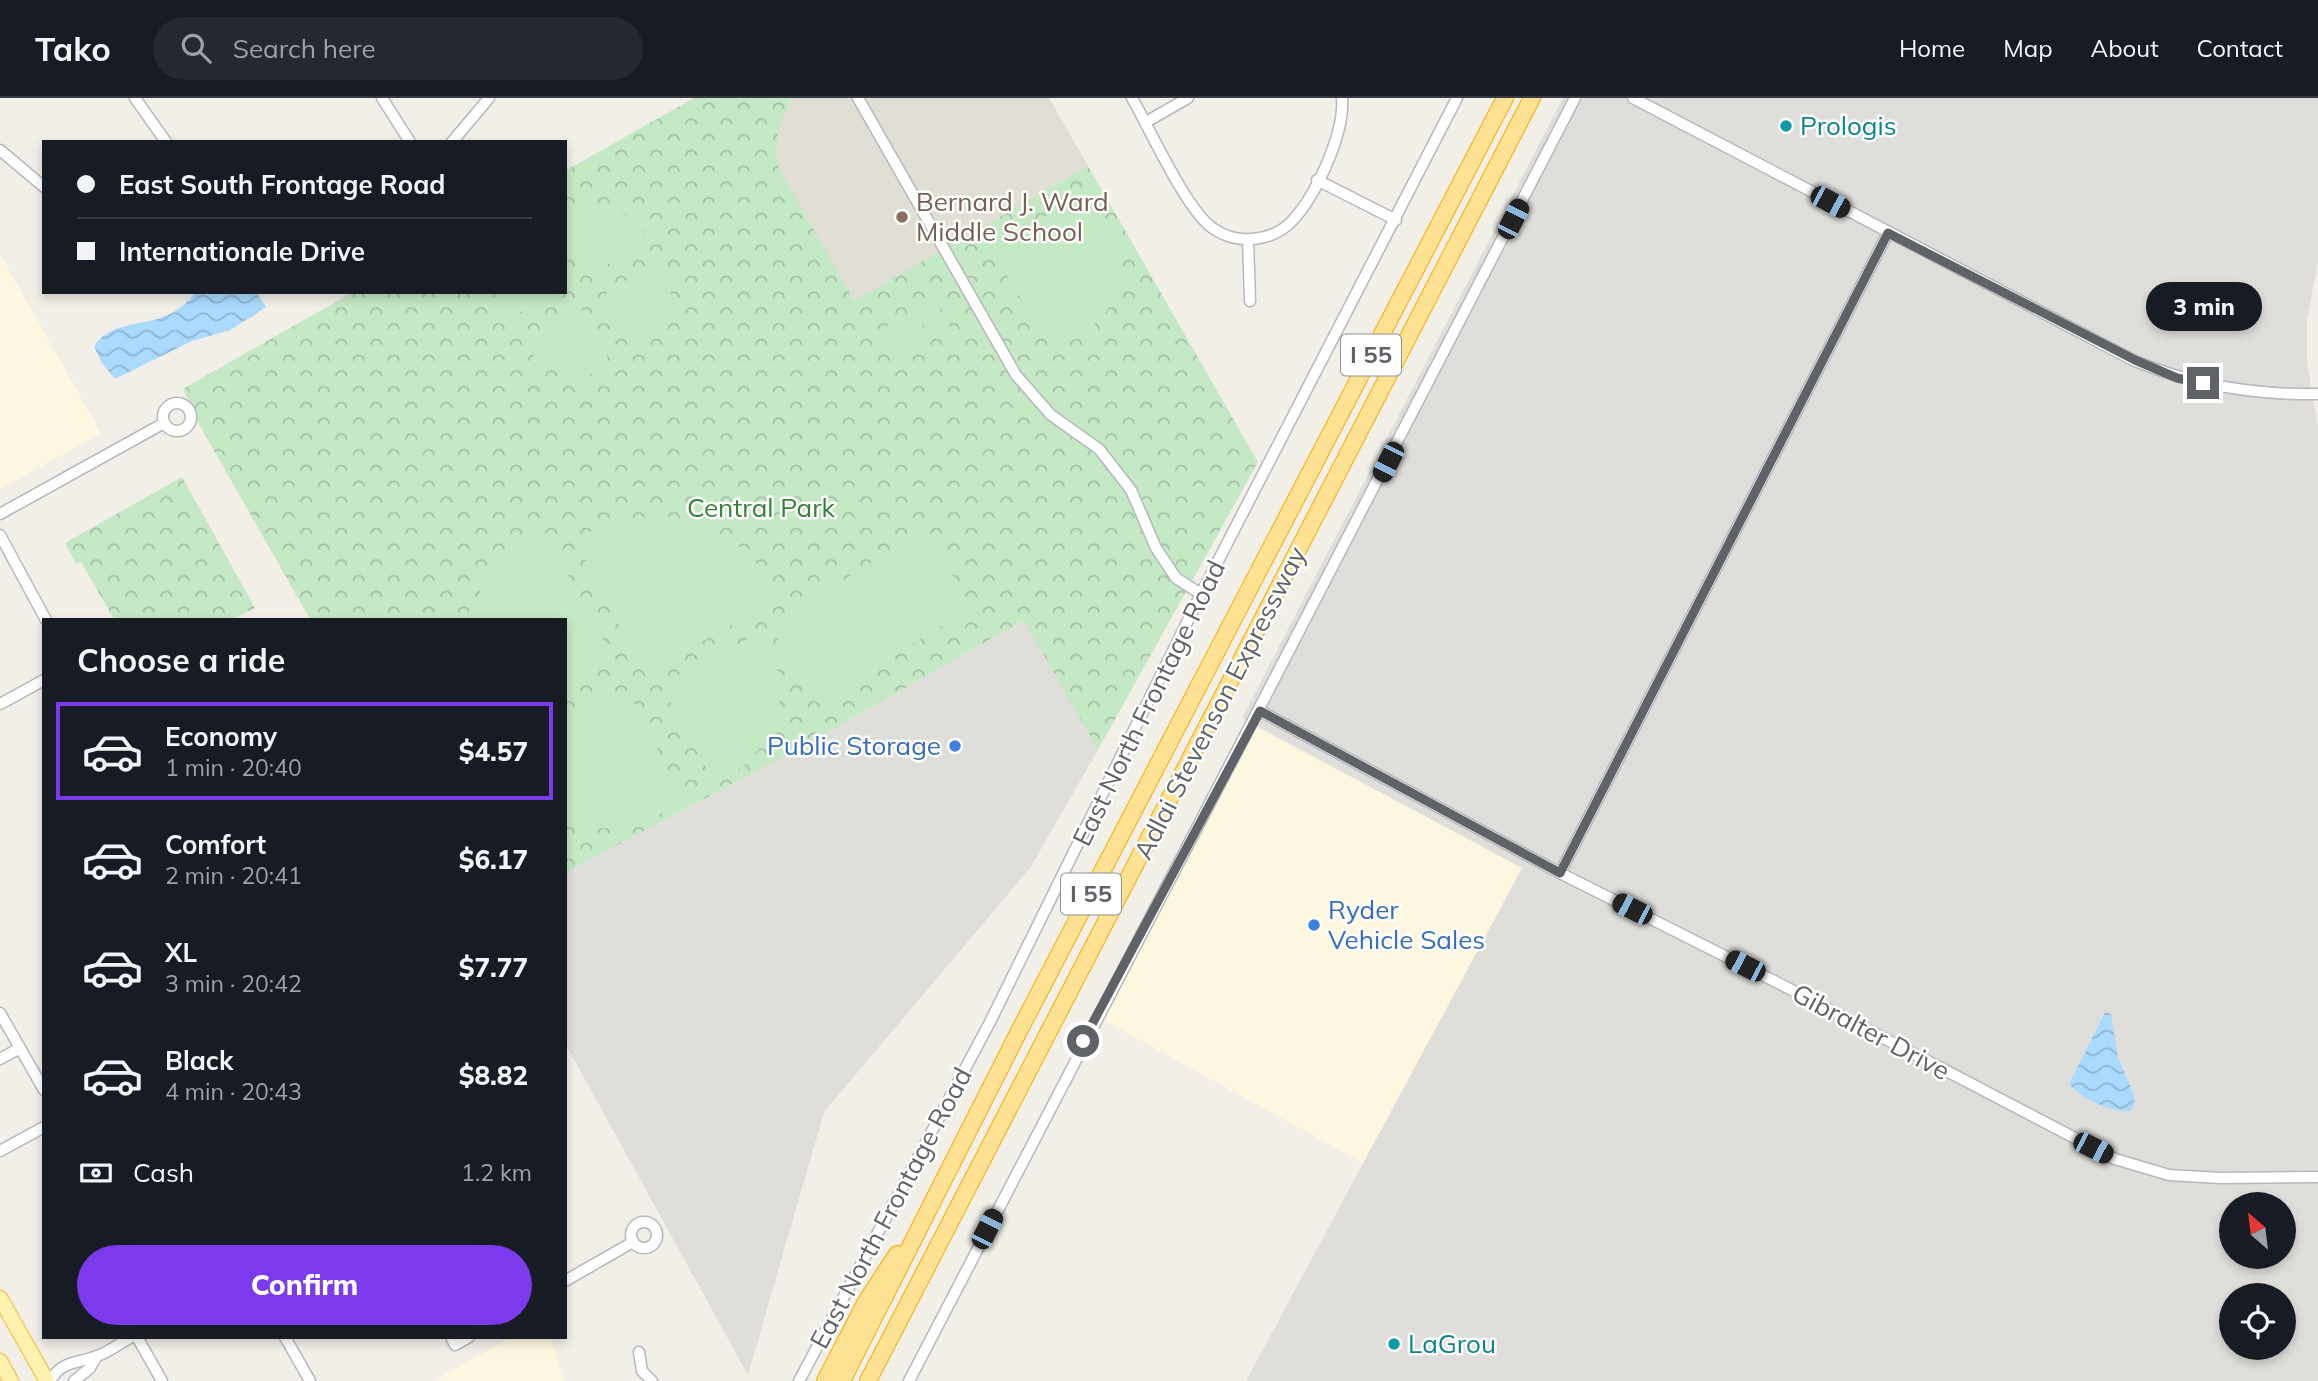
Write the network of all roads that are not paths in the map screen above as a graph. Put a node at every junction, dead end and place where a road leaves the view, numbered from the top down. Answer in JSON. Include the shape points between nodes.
{"nodes":[{"id":1,"x":135,"y":98,"type":"edge"},
{"id":2,"x":382,"y":98,"type":"edge"},
{"id":3,"x":489,"y":98,"type":"edge"},
{"id":4,"x":858,"y":98,"type":"edge"},
{"id":5,"x":1132,"y":98,"type":"edge"},
{"id":6,"x":1188,"y":98,"type":"edge"},
{"id":7,"x":1342,"y":98,"type":"edge"},
{"id":8,"x":1457,"y":98,"type":"edge"},
{"id":9,"x":1505,"y":98,"type":"edge"},
{"id":10,"x":1532,"y":98,"type":"edge"},
{"id":11,"x":1575,"y":98,"type":"edge"},
{"id":12,"x":1633,"y":98,"type":"edge"},
{"id":13,"x":1146,"y":122,"type":"junction"},
{"id":14,"x":165,"y":140,"type":"edge"},
{"id":15,"x":409,"y":140,"type":"edge"},
{"id":16,"x":454,"y":140,"type":"edge"},
{"id":17,"x":0,"y":150,"type":"edge"},
{"id":18,"x":1317,"y":180,"type":"junction"},
{"id":19,"x":42,"y":185,"type":"edge"},
{"id":20,"x":1396,"y":220,"type":"junction"},
{"id":21,"x":1888,"y":233,"type":"junction"},
{"id":22,"x":1248,"y":240,"type":"junction"},
{"id":23,"x":1250,"y":301,"type":"dead end"},
{"id":24,"x":2318,"y":394,"type":"edge"},
{"id":25,"x":164,"y":422,"type":"dead end"},
{"id":26,"x":0,"y":514,"type":"edge"},
{"id":27,"x":0,"y":535,"type":"edge"},
{"id":28,"x":1201,"y":594,"type":"junction"},
{"id":29,"x":45,"y":618,"type":"edge"},
{"id":30,"x":42,"y":681,"type":"edge"},
{"id":31,"x":0,"y":705,"type":"edge"},
{"id":32,"x":1260,"y":711,"type":"junction"},
{"id":33,"x":1560,"y":873,"type":"junction"},
{"id":34,"x":0,"y":1013,"type":"edge"},
{"id":35,"x":20,"y":1048,"type":"junction"},
{"id":36,"x":0,"y":1059,"type":"edge"},
{"id":37,"x":42,"y":1086,"type":"edge"},
{"id":38,"x":42,"y":1128,"type":"edge"},
{"id":39,"x":0,"y":1151,"type":"edge"},
{"id":40,"x":947,"y":1176,"type":"junction"},
{"id":41,"x":2318,"y":1177,"type":"edge"},
{"id":42,"x":632,"y":1242,"type":"dead end"},
{"id":43,"x":567,"y":1280,"type":"edge"},
{"id":44,"x":0,"y":1298,"type":"edge"},
{"id":45,"x":128,"y":1339,"type":"edge"},
{"id":46,"x":138,"y":1339,"type":"edge"},
{"id":47,"x":286,"y":1339,"type":"edge"},
{"id":48,"x":452,"y":1339,"type":"edge"},
{"id":49,"x":466,"y":1339,"type":"edge"},
{"id":50,"x":639,"y":1352,"type":"dead end"},
{"id":51,"x":96,"y":1357,"type":"junction"},
{"id":52,"x":0,"y":1361,"type":"edge"},
{"id":53,"x":11,"y":1381,"type":"edge"},
{"id":54,"x":49,"y":1381,"type":"edge"},
{"id":55,"x":74,"y":1381,"type":"edge"},
{"id":56,"x":162,"y":1381,"type":"edge"},
{"id":57,"x":310,"y":1381,"type":"edge"},
{"id":58,"x":652,"y":1381,"type":"edge"},
{"id":59,"x":799,"y":1381,"type":"edge"},
{"id":60,"x":825,"y":1381,"type":"edge"},
{"id":61,"x":842,"y":1381,"type":"edge"},
{"id":62,"x":868,"y":1381,"type":"edge"},
{"id":63,"x":908,"y":1381,"type":"edge"}],
"edges":[{"from":1,"to":14,"type":"street"},
{"from":2,"to":15,"type":"street"},
{"from":3,"to":16,"type":"street"},
{"from":4,"to":28,"type":"street","via":[[1016,375],[1051,415],[1099,449],[1131,490],[1156,548],[1175,578]]},
{"from":5,"to":13,"type":"street"},
{"from":6,"to":13,"type":"street"},
{"from":7,"to":18,"type":"street","via":[[1338,135]]},
{"from":8,"to":20,"type":"street","name":"East North Frontage Road"},
{"from":9,"to":40,"type":"highway","name":"Adlai Stevenson Expressway","number":"I 55"},
{"from":10,"to":62,"type":"highway","name":"Adlai Stevenson Expressway","number":"I 55"},
{"from":11,"to":32,"type":"street"},
{"from":12,"to":21,"type":"street"},
{"from":13,"to":22,"type":"street","via":[[1202,219],[1225,236]]},
{"from":17,"to":19,"type":"street"},
{"from":18,"to":20,"type":"street"},
{"from":18,"to":22,"type":"street","via":[[1292,222],[1265,237]]},
{"from":20,"to":28,"type":"street","name":"East North Frontage Road"},
{"from":21,"to":24,"type":"street","via":[[2093,340],[2177,378],[2229,388]]},
{"from":21,"to":33,"type":"street"},
{"from":22,"to":23,"type":"street"},
{"from":25,"to":26,"type":"street"},
{"from":27,"to":29,"type":"street"},
{"from":28,"to":59,"type":"street","name":"East North Frontage Road","via":[[990,1023]]},
{"from":30,"to":31,"type":"street"},
{"from":32,"to":33,"type":"street","name":"Gibralter Drive"},
{"from":32,"to":63,"type":"street"},
{"from":33,"to":41,"type":"street","name":"Gibralter Drive","via":[[2115,1159],[2169,1175]]},
{"from":34,"to":35,"type":"street"},
{"from":35,"to":36,"type":"street"},
{"from":35,"to":37,"type":"street"},
{"from":38,"to":39,"type":"street"},
{"from":40,"to":60,"type":"highway","via":[[867,1300]]},
{"from":40,"to":61,"type":"highway","name":"Adlai Stevenson Expressway","number":"I 55"},
{"from":42,"to":43,"type":"street"},
{"from":44,"to":54,"type":"main road"},
{"from":45,"to":51,"type":"street"},
{"from":46,"to":56,"type":"street"},
{"from":47,"to":57,"type":"street"},
{"from":48,"to":49,"type":"street","via":[[455,1345]]},
{"from":50,"to":58,"type":"street","via":[[642,1371]]},
{"from":51,"to":54,"type":"street","via":[[57,1369]]},
{"from":51,"to":55,"type":"street"},
{"from":52,"to":53,"type":"main road"}]}
